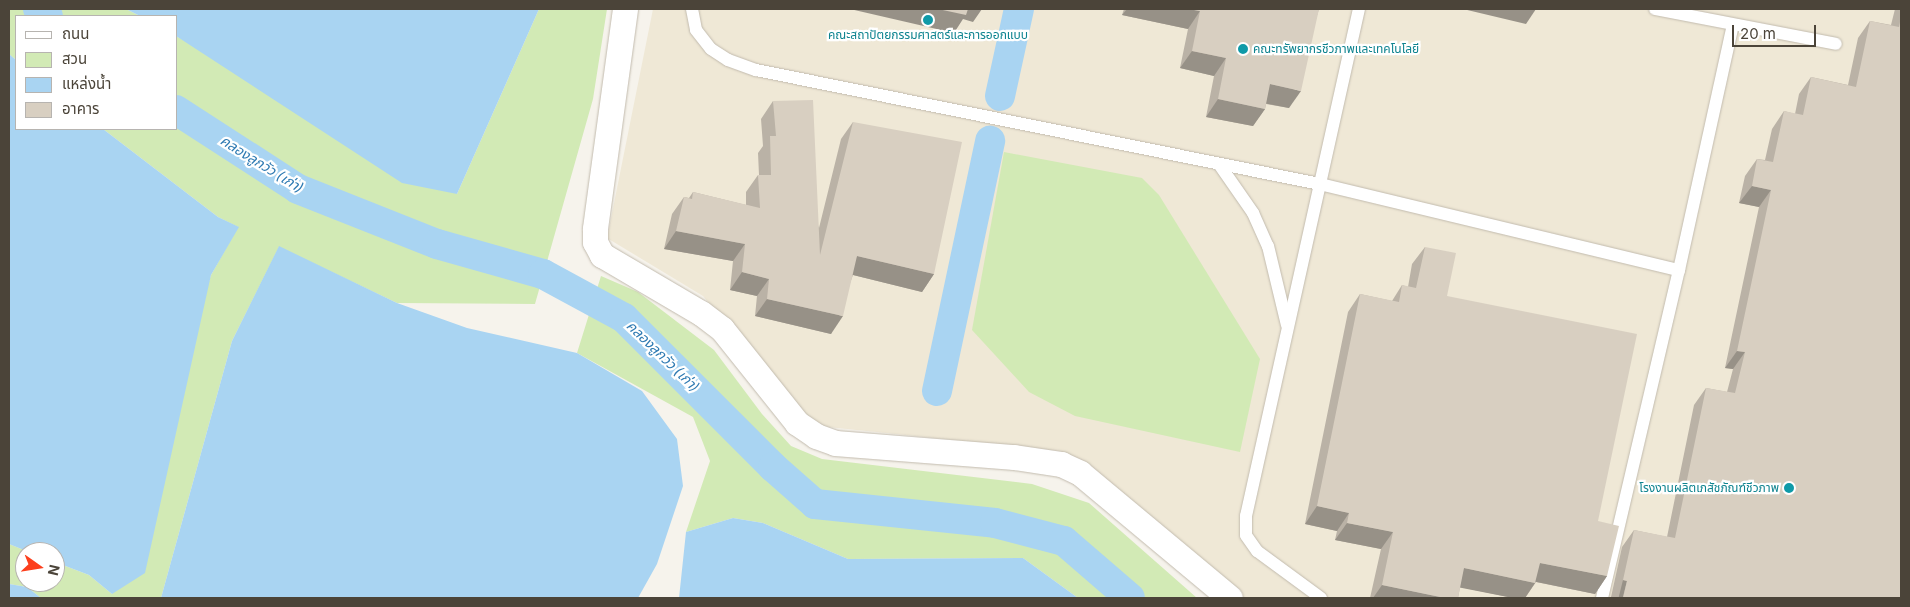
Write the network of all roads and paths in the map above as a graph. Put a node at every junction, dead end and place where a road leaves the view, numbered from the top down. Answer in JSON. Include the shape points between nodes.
{"nodes":[{"id":1,"x":625,"y":9,"type":"edge"},
{"id":2,"x":692,"y":9,"type":"edge"},
{"id":3,"x":1359,"y":9,"type":"edge"},
{"id":4,"x":1655,"y":9,"type":"edge"},
{"id":5,"x":1733,"y":25,"type":"junction"},
{"id":6,"x":1836,"y":44,"type":"dead end"},
{"id":7,"x":1219,"y":164,"type":"junction"},
{"id":8,"x":1320,"y":184,"type":"junction"},
{"id":9,"x":1679,"y":270,"type":"junction"},
{"id":10,"x":1288,"y":328,"type":"junction"},
{"id":11,"x":1230,"y":598,"type":"edge"},
{"id":12,"x":1321,"y":598,"type":"edge"},
{"id":13,"x":1602,"y":598,"type":"edge"}],
"edges":[{"from":1,"to":11,"type":"street","via":[[595,229],[595,242],[602,255],[702,313],[722,330],[797,423],[816,436],[835,443],[1014,457],[1061,464],[1080,473]]},
{"from":2,"to":7,"type":"lane","via":[[696,30],[711,50],[756,70]]},
{"from":3,"to":8,"type":"lane"},
{"from":4,"to":5,"type":"lane"},
{"from":5,"to":6,"type":"lane"},
{"from":5,"to":9,"type":"lane"},
{"from":7,"to":8,"type":"lane"},
{"from":7,"to":10,"type":"lane","via":[[1253,213],[1268,246]]},
{"from":8,"to":9,"type":"lane"},
{"from":8,"to":10,"type":"lane"},
{"from":9,"to":13,"type":"lane"},
{"from":10,"to":12,"type":"lane","via":[[1246,516],[1246,535],[1257,552]]}]}
